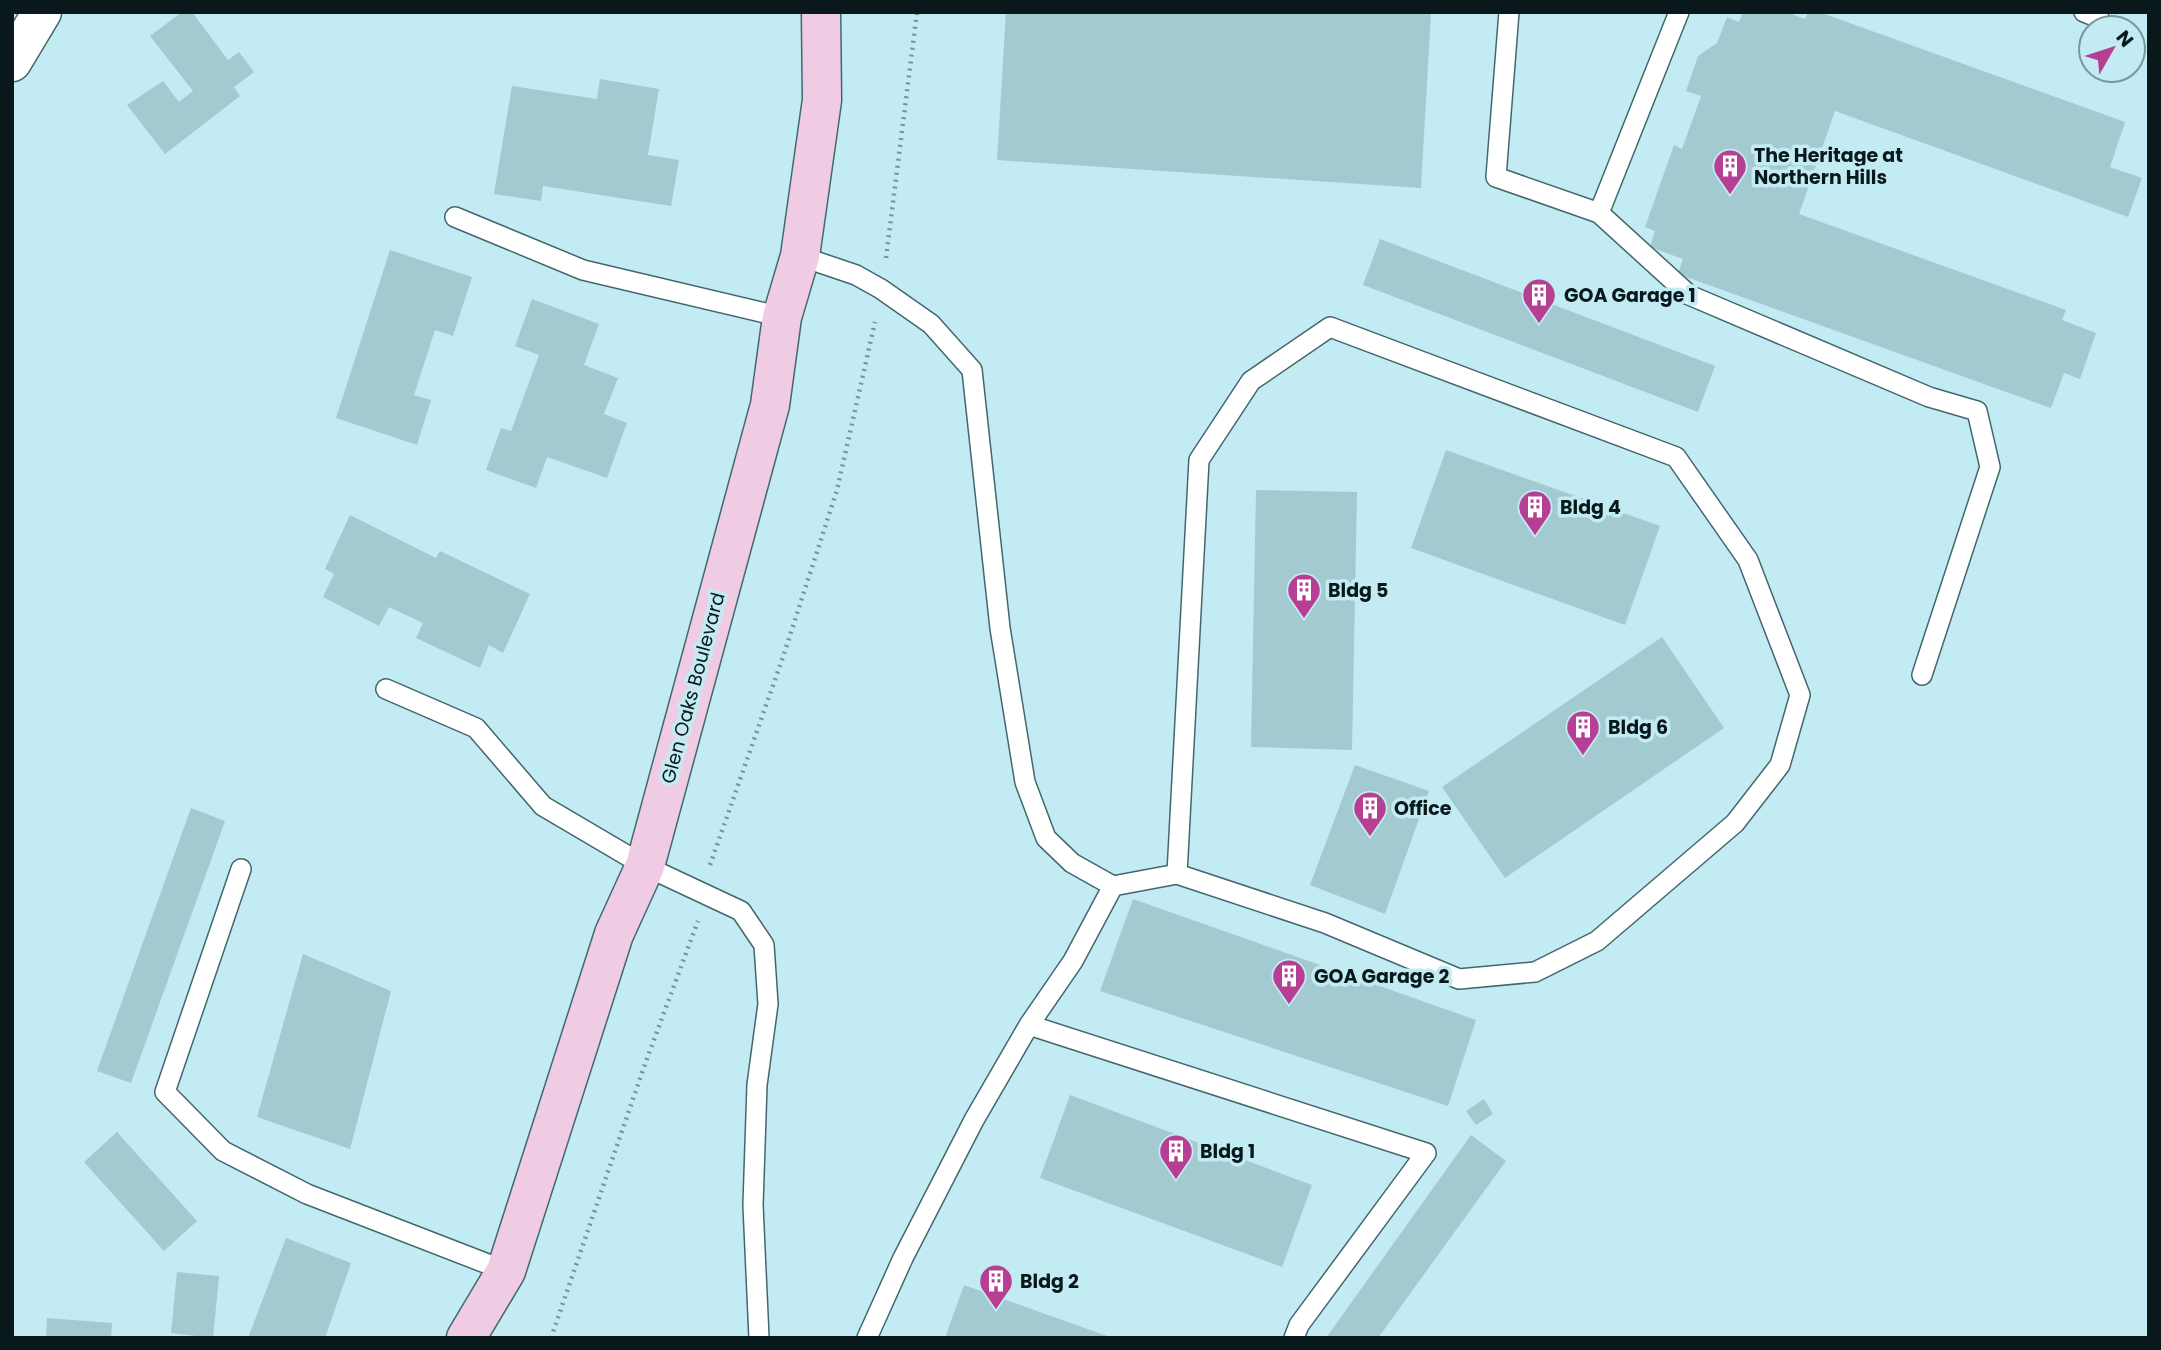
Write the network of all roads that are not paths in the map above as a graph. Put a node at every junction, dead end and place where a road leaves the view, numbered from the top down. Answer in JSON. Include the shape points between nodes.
{"nodes":[{"id":1,"x":42,"y":12,"type":"edge"},
{"id":2,"x":821,"y":12,"type":"edge"},
{"id":3,"x":1509,"y":12,"type":"edge"},
{"id":4,"x":1679,"y":12,"type":"edge"},
{"id":5,"x":12,"y":62,"type":"edge"},
{"id":6,"x":1599,"y":213,"type":"junction"},
{"id":7,"x":455,"y":217,"type":"dead end"},
{"id":8,"x":800,"y":256,"type":"junction"},
{"id":9,"x":782,"y":317,"type":"junction"},
{"id":10,"x":1922,"y":675,"type":"dead end"},
{"id":11,"x":386,"y":689,"type":"dead end"},
{"id":12,"x":645,"y":866,"type":"junction"},
{"id":13,"x":241,"y":869,"type":"dead end"},
{"id":14,"x":1177,"y":874,"type":"junction"},
{"id":15,"x":1113,"y":886,"type":"junction"},
{"id":16,"x":1029,"y":1025,"type":"junction"},
{"id":17,"x":506,"y":1271,"type":"junction"},
{"id":18,"x":467,"y":1338,"type":"edge"},
{"id":19,"x":759,"y":1338,"type":"edge"},
{"id":20,"x":867,"y":1338,"type":"edge"},
{"id":21,"x":1294,"y":1338,"type":"edge"}],
"edges":[{"from":1,"to":5,"type":"street"},
{"from":2,"to":8,"type":"main road","name":"Glen Oaks Boulevard","via":[[822,100]]},
{"from":3,"to":6,"type":"lane","via":[[1496,177]]},
{"from":4,"to":6,"type":"lane"},
{"from":6,"to":10,"type":"lane","via":[[1689,295],[1929,397],[1977,411],[1990,467]]},
{"from":7,"to":9,"type":"lane","via":[[583,270]]},
{"from":8,"to":9,"type":"main road","name":"Glen Oaks Boulevard"},
{"from":8,"to":15,"type":"lane","via":[[856,275],[881,289],[931,324],[972,370],[1000,628],[1025,782],[1046,838],[1072,863]]},
{"from":9,"to":12,"type":"main road","name":"Glen Oaks Boulevard","via":[[770,405]]},
{"from":11,"to":12,"type":"lane","via":[[476,728],[544,806]]},
{"from":12,"to":17,"type":"main road","name":"Glen Oaks Boulevard","via":[[614,934]]},
{"from":12,"to":19,"type":"lane","via":[[741,911],[764,944],[768,1004],[757,1085],[754,1205]]},
{"from":13,"to":17,"type":"lane","via":[[165,1092],[223,1151],[307,1194]]},
{"from":14,"to":14,"type":"lane","via":[[1325,923],[1460,979],[1535,972],[1597,941],[1735,823],[1780,765],[1800,695],[1748,561],[1676,457],[1330,327],[1251,381],[1199,460]]},
{"from":14,"to":15,"type":"lane"},
{"from":15,"to":16,"type":"lane","via":[[1073,961]]},
{"from":16,"to":20,"type":"lane","via":[[974,1120]]},
{"from":16,"to":21,"type":"lane","via":[[1426,1153]]},
{"from":17,"to":18,"type":"main road","name":"Glen Oaks Boulevard"}]}
